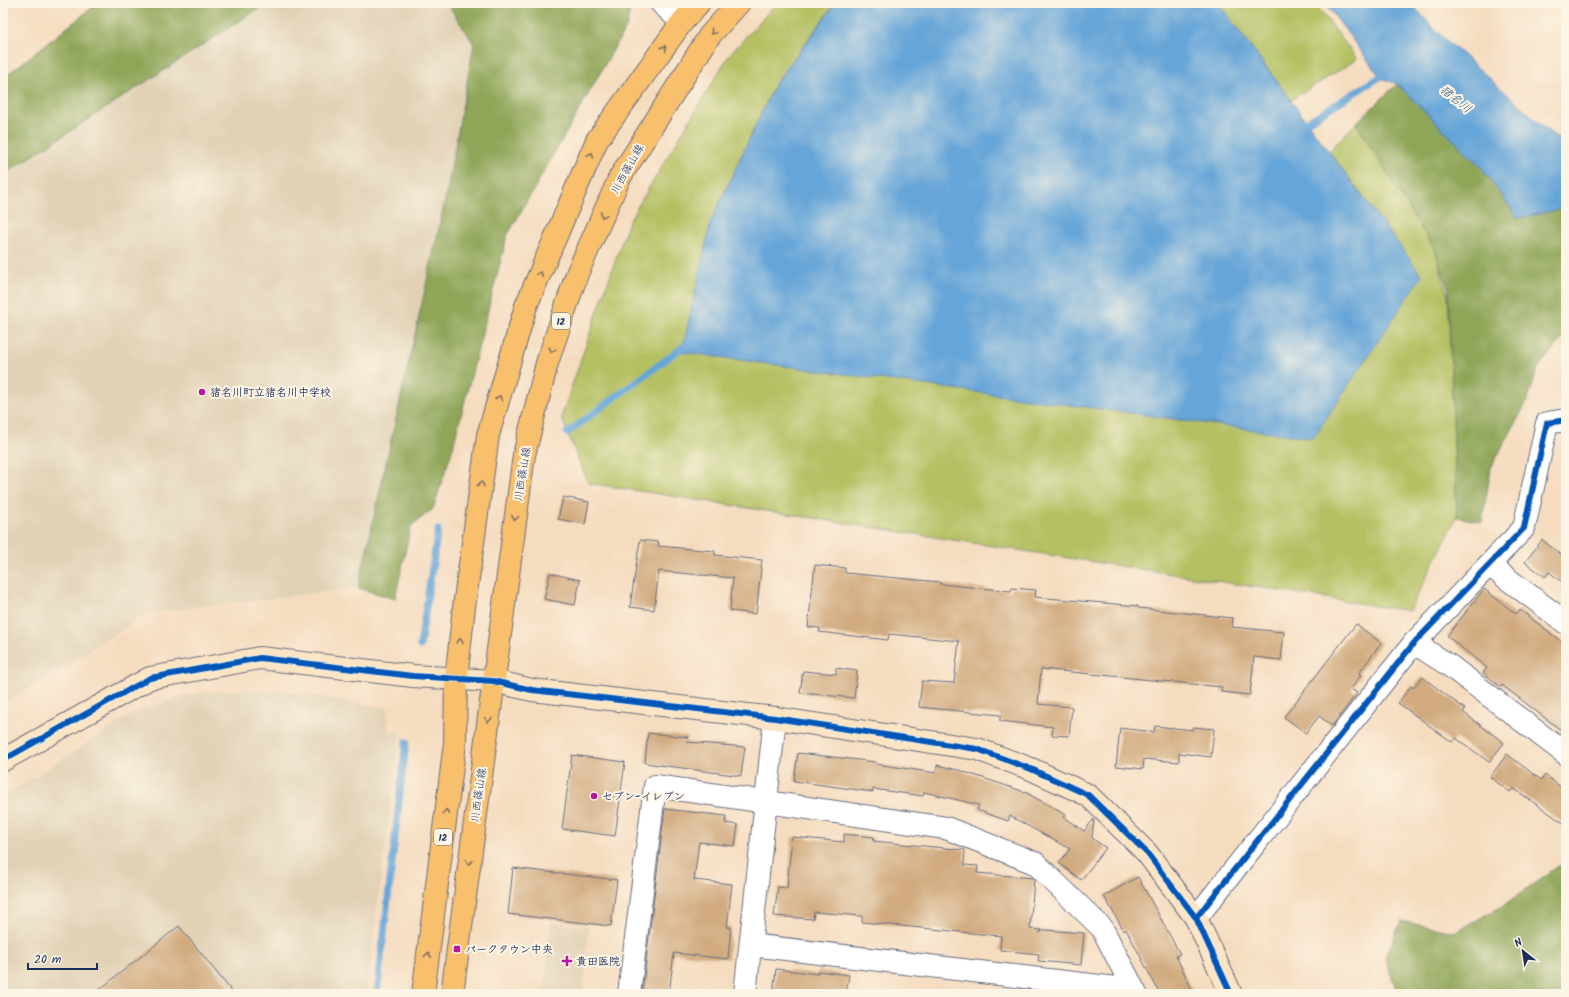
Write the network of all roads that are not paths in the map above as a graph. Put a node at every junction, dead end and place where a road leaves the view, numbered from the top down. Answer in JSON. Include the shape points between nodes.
{"nodes":[{"id":1,"x":661,"y":3,"type":"edge"},
{"id":2,"x":699,"y":3,"type":"edge"},
{"id":3,"x":739,"y":3,"type":"edge"},
{"id":4,"x":682,"y":22,"type":"junction"},
{"id":5,"x":1566,"y":420,"type":"edge"},
{"id":6,"x":1489,"y":565,"type":"junction"},
{"id":7,"x":1566,"y":623,"type":"edge"},
{"id":8,"x":1414,"y":643,"type":"junction"},
{"id":9,"x":456,"y":680,"type":"junction"},
{"id":10,"x":493,"y":681,"type":"junction"},
{"id":11,"x":775,"y":718,"type":"junction"},
{"id":12,"x":1566,"y":754,"type":"edge"},
{"id":13,"x":3,"y":760,"type":"edge"},
{"id":14,"x":765,"y":802,"type":"junction"},
{"id":15,"x":1196,"y":918,"type":"junction"},
{"id":16,"x":751,"y":945,"type":"junction"},
{"id":17,"x":1135,"y":992,"type":"edge"},
{"id":18,"x":423,"y":994,"type":"edge"},
{"id":19,"x":452,"y":994,"type":"edge"},
{"id":20,"x":629,"y":994,"type":"edge"},
{"id":21,"x":745,"y":994,"type":"edge"},
{"id":22,"x":1232,"y":994,"type":"edge"}],
"edges":[{"from":1,"to":4,"type":"street"},
{"from":2,"to":4,"type":"main road","number":"12"},
{"from":3,"to":10,"type":"main road","name":"川西篠山線","number":"12","one_way":true,"via":[[710,35],[620,177],[577,274],[547,363],[524,455]]},
{"from":9,"to":4,"type":"main road","number":"12","one_way":true,"via":[[488,435],[526,306],[598,140]]},
{"from":5,"to":6,"type":"street","via":[[1547,423],[1524,528]]},
{"from":6,"to":7,"type":"street"},
{"from":6,"to":8,"type":"street"},
{"from":8,"to":12,"type":"street","via":[[1450,666]]},
{"from":8,"to":15,"type":"street"},
{"from":9,"to":10,"type":"street"},
{"from":9,"to":13,"type":"street","via":[[260,658],[150,678]]},
{"from":18,"to":9,"type":"main road","number":"12","one_way":true,"via":[[455,743]]},
{"from":10,"to":11,"type":"street","via":[[532,690]]},
{"from":10,"to":19,"type":"main road","name":"川西篠山線","number":"12","one_way":true},
{"from":11,"to":14,"type":"street"},
{"from":11,"to":15,"type":"street","via":[[977,749],[1031,769],[1088,795],[1147,853]]},
{"from":14,"to":16,"type":"street"},
{"from":14,"to":17,"type":"street","via":[[946,828],[1036,863],[1102,928]]},
{"from":14,"to":20,"type":"street","via":[[655,786]]},
{"from":15,"to":22,"type":"street"},
{"from":16,"to":17,"type":"street"},
{"from":16,"to":21,"type":"street"}]}
